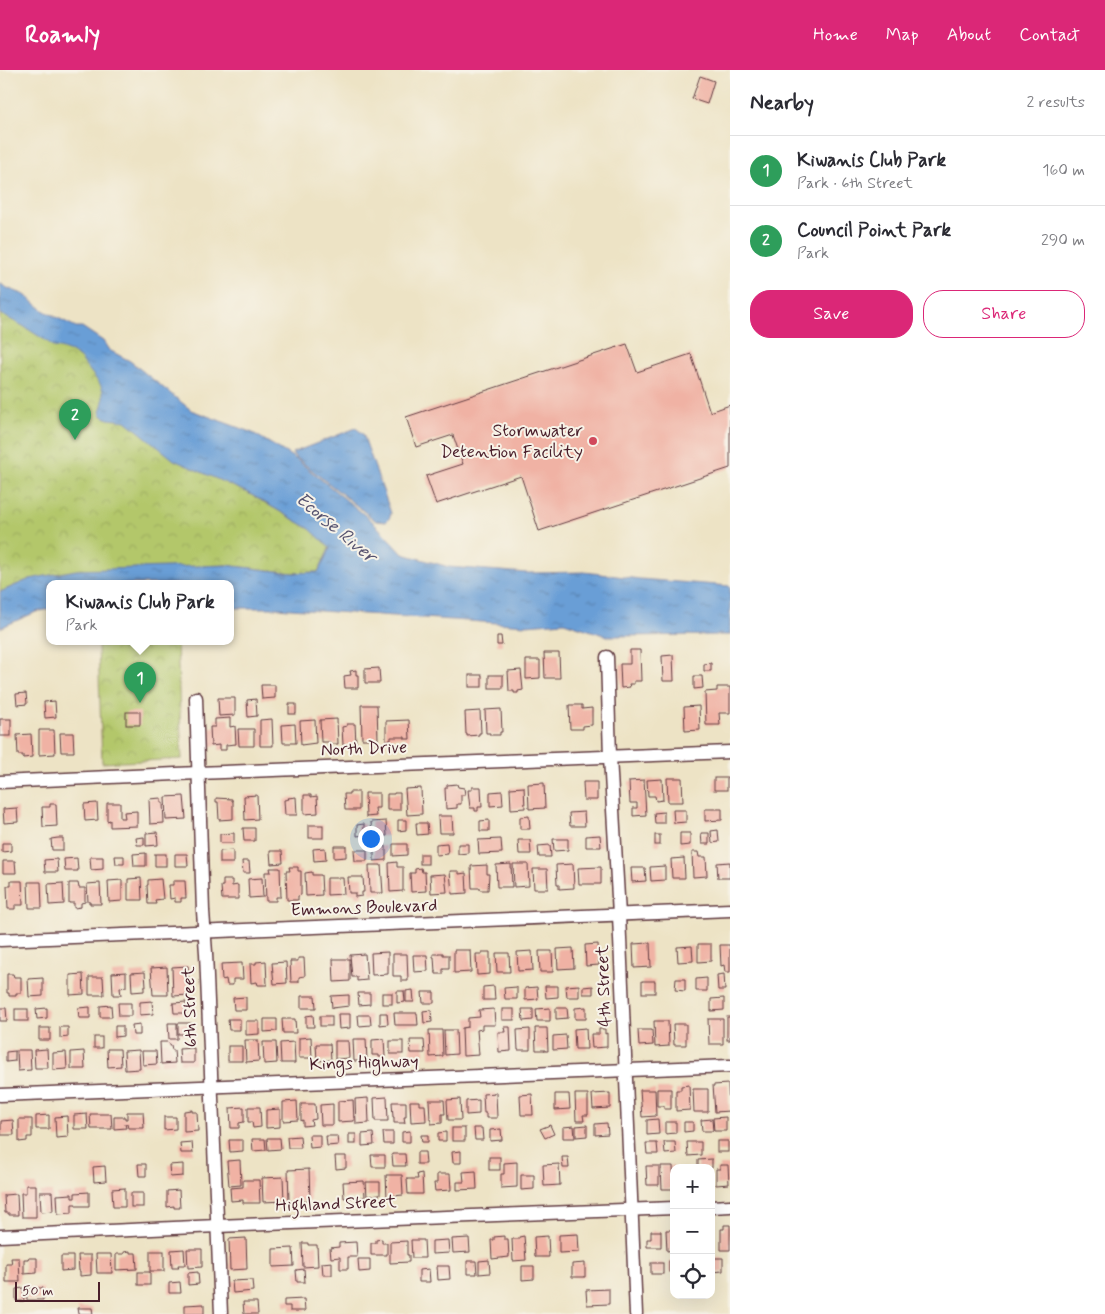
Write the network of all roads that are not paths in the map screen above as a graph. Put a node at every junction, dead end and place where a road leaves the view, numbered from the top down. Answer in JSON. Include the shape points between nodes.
{"nodes":[{"id":1,"x":607,"y":657,"type":"dead end"},
{"id":2,"x":196,"y":698,"type":"dead end"},
{"id":3,"x":730,"y":752,"type":"edge"},
{"id":4,"x":610,"y":757,"type":"junction"},
{"id":5,"x":198,"y":772,"type":"junction"},
{"id":6,"x":0,"y":782,"type":"edge"},
{"id":7,"x":730,"y":910,"type":"edge"},
{"id":8,"x":619,"y":915,"type":"junction"},
{"id":9,"x":204,"y":932,"type":"junction"},
{"id":10,"x":0,"y":940,"type":"edge"},
{"id":11,"x":730,"y":1066,"type":"edge"},
{"id":12,"x":625,"y":1070,"type":"junction"},
{"id":13,"x":211,"y":1086,"type":"junction"},
{"id":14,"x":0,"y":1095,"type":"edge"},
{"id":15,"x":730,"y":1206,"type":"edge"},
{"id":16,"x":715,"y":1207,"type":"edge"},
{"id":17,"x":670,"y":1208,"type":"edge"},
{"id":18,"x":631,"y":1210,"type":"junction"},
{"id":19,"x":217,"y":1226,"type":"junction"},
{"id":20,"x":0,"y":1236,"type":"edge"},
{"id":21,"x":221,"y":1314,"type":"edge"},
{"id":22,"x":636,"y":1314,"type":"edge"}],
"edges":[{"from":1,"to":4,"type":"street","name":"4th Street"},
{"from":2,"to":5,"type":"street","name":"6th Street"},
{"from":3,"to":4,"type":"street","name":"North Drive"},
{"from":4,"to":5,"type":"street","name":"North Drive"},
{"from":4,"to":8,"type":"street","name":"4th Street"},
{"from":5,"to":6,"type":"street","name":"North Drive"},
{"from":5,"to":9,"type":"street","name":"6th Street"},
{"from":7,"to":8,"type":"street","name":"Emmons Boulevard"},
{"from":8,"to":9,"type":"street","name":"Emmons Boulevard"},
{"from":8,"to":12,"type":"street","name":"4th Street"},
{"from":9,"to":10,"type":"street","name":"Emmons Boulevard"},
{"from":9,"to":13,"type":"street","name":"6th Street"},
{"from":11,"to":12,"type":"street","name":"Kings Highway"},
{"from":12,"to":13,"type":"street","name":"Kings Highway"},
{"from":12,"to":18,"type":"street","name":"4th Street"},
{"from":13,"to":14,"type":"street","name":"Kings Highway"},
{"from":13,"to":19,"type":"street","name":"6th Street"},
{"from":15,"to":16,"type":"street"},
{"from":17,"to":18,"type":"street","name":"Highland Street"},
{"from":18,"to":19,"type":"street","name":"Highland Street"},
{"from":18,"to":22,"type":"street","name":"4th Street"},
{"from":19,"to":20,"type":"street","name":"Highland Street"},
{"from":19,"to":21,"type":"street","name":"6th Street"}]}
